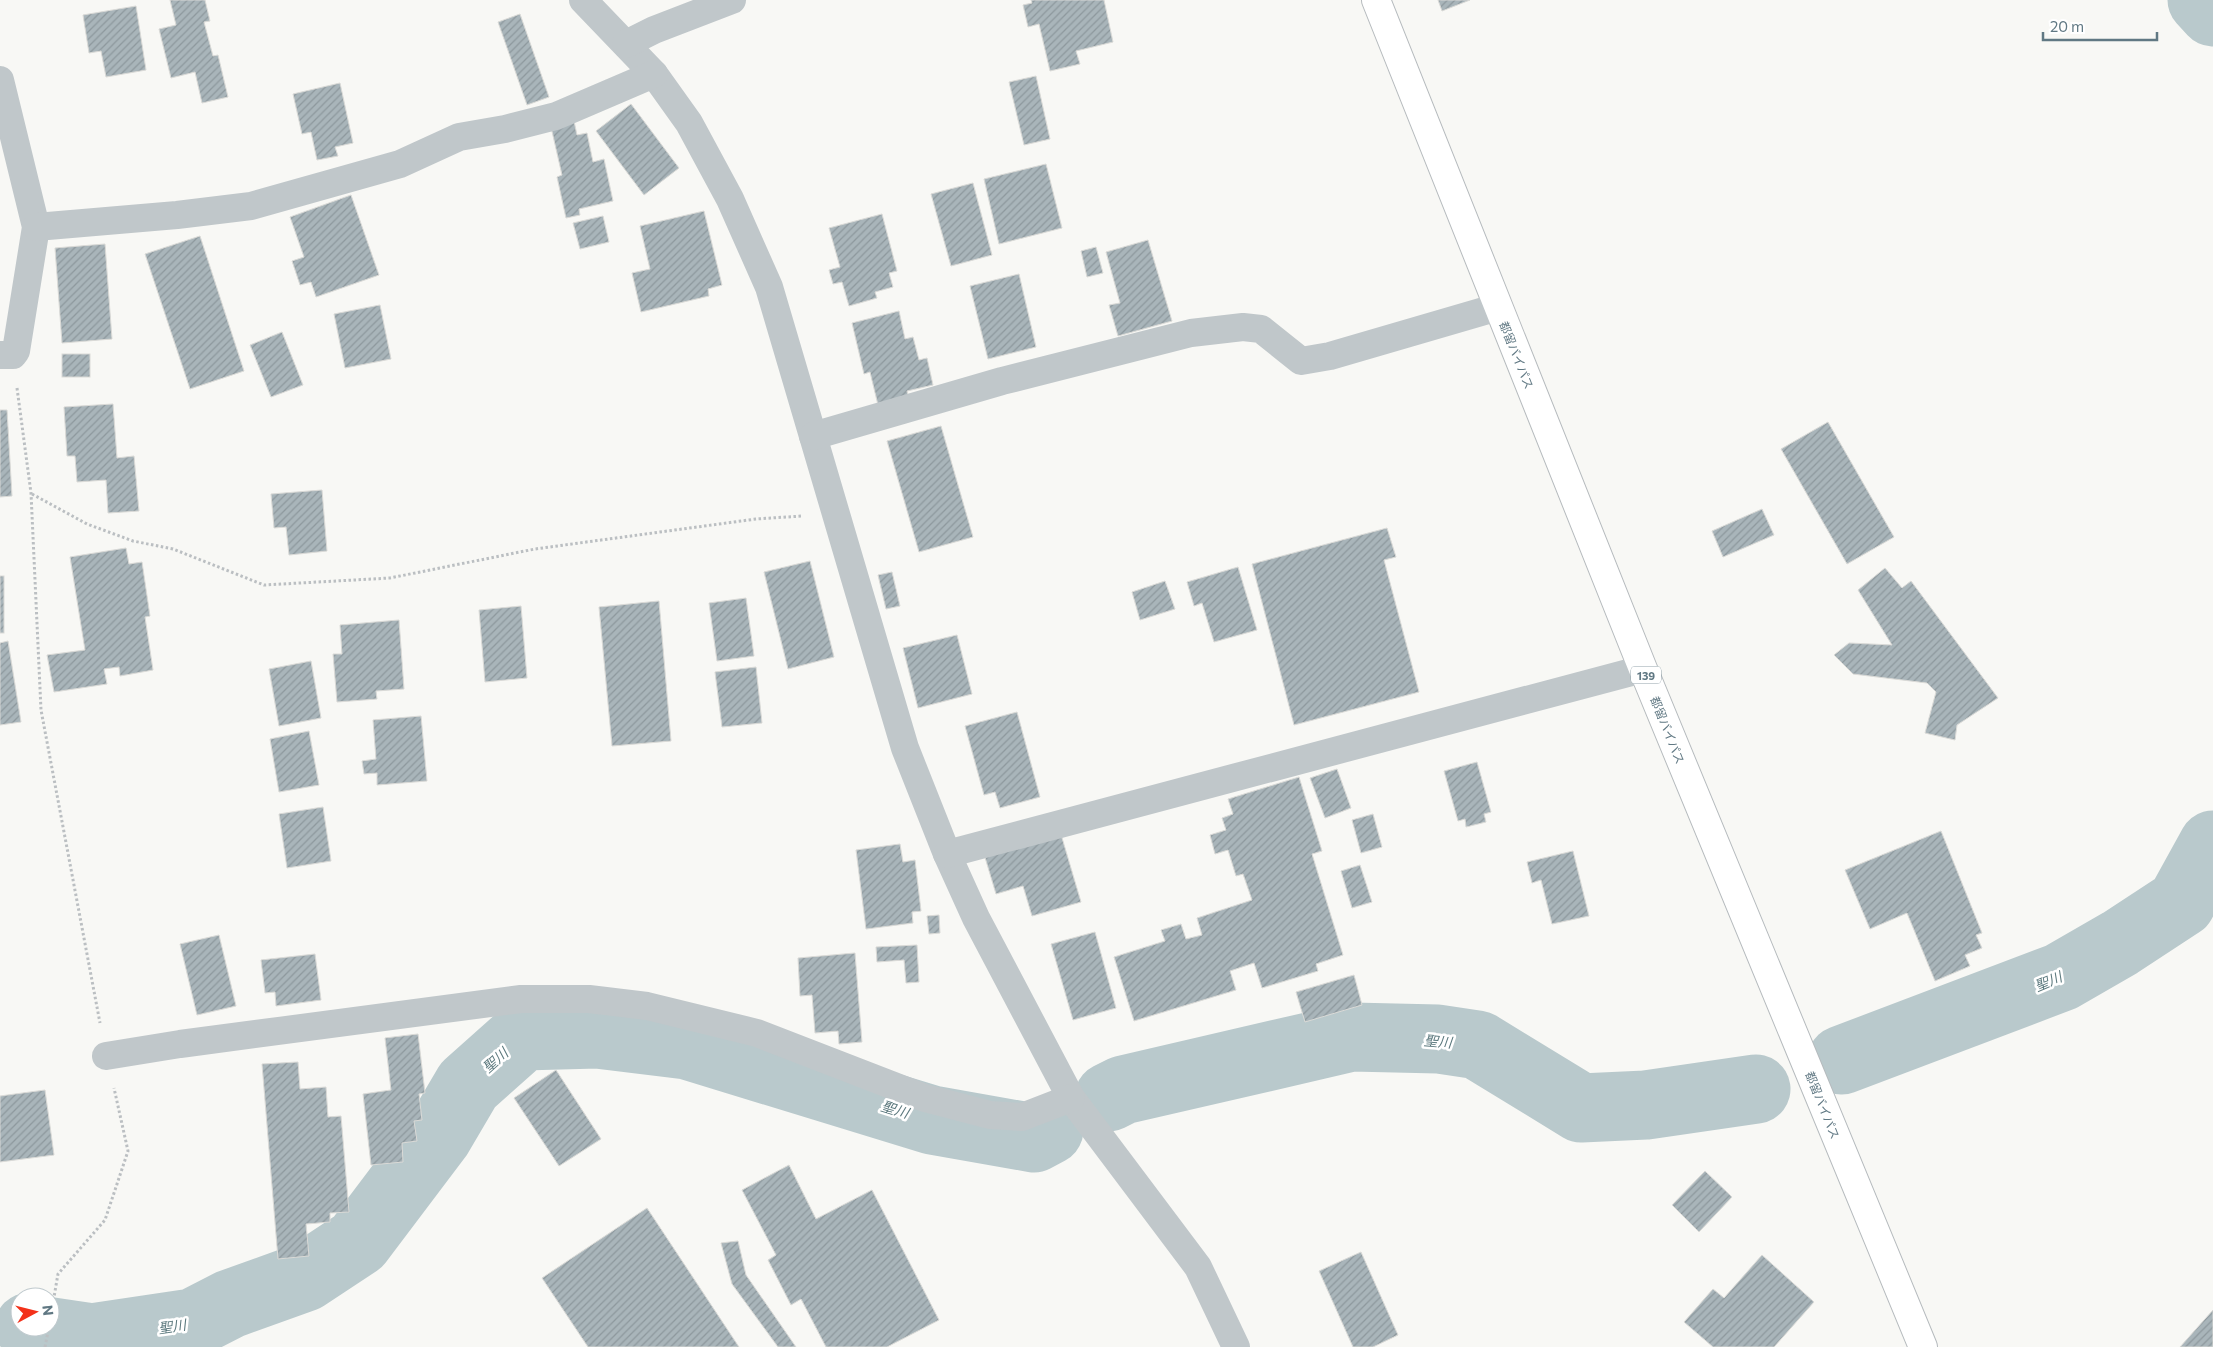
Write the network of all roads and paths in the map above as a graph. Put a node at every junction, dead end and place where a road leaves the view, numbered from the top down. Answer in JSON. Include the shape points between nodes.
{"nodes":[{"id":1,"x":583,"y":0,"type":"edge"},
{"id":2,"x":732,"y":0,"type":"edge"},
{"id":3,"x":1376,"y":0,"type":"edge"},
{"id":4,"x":626,"y":44,"type":"junction"},
{"id":5,"x":654,"y":74,"type":"junction"},
{"id":6,"x":0,"y":80,"type":"edge"},
{"id":7,"x":36,"y":227,"type":"junction"},
{"id":8,"x":1498,"y":308,"type":"junction"},
{"id":9,"x":6,"y":355,"type":"edge"},
{"id":10,"x":814,"y":436,"type":"junction"},
{"id":11,"x":31,"y":493,"type":"junction"},
{"id":12,"x":835,"y":515,"type":"junction"},
{"id":13,"x":1643,"y":669,"type":"junction"},
{"id":14,"x":947,"y":854,"type":"junction"},
{"id":15,"x":106,"y":1056,"type":"junction"},
{"id":16,"x":1071,"y":1098,"type":"junction"},
{"id":17,"x":56,"y":1287,"type":"edge"},
{"id":18,"x":1236,"y":1347,"type":"edge"},
{"id":19,"x":1923,"y":1347,"type":"edge"}],
"edges":[{"from":1,"to":4,"type":"street"},
{"from":2,"to":4,"type":"street"},
{"from":3,"to":8,"type":"highway","name":"都留バイパス","number":"139"},
{"from":4,"to":5,"type":"street"},
{"from":5,"to":7,"type":"street","via":[[556,116],[459,137],[400,164],[251,206]]},
{"from":5,"to":10,"type":"street","via":[[689,123],[730,199],[769,288]]},
{"from":6,"to":7,"type":"street"},
{"from":7,"to":9,"type":"street","via":[[16,351]]},
{"from":8,"to":10,"type":"street","via":[[1330,356],[1301,361],[1261,329],[1243,327],[1192,333],[1002,381]]},
{"from":8,"to":13,"type":"highway","name":"都留バイパス","number":"139"},
{"from":9,"to":11,"type":"path"},
{"from":10,"to":12,"type":"street"},
{"from":11,"to":12,"type":"path","via":[[87,524],[134,541],[173,549],[264,585],[390,578],[554,546],[756,518]]},
{"from":11,"to":15,"type":"path","via":[[41,710]]},
{"from":12,"to":14,"type":"street","via":[[905,748]]},
{"from":13,"to":14,"type":"street"},
{"from":13,"to":19,"type":"highway","name":"都留バイパス","number":"139"},
{"from":14,"to":16,"type":"street","via":[[976,918]]},
{"from":15,"to":16,"type":"street","via":[[521,999],[589,999],[647,1006],[757,1033],[925,1098],[990,1115],[1022,1117]]},
{"from":15,"to":17,"type":"path","via":[[128,1152],[105,1220],[58,1274]]},
{"from":16,"to":18,"type":"street","via":[[1198,1267]]}]}
